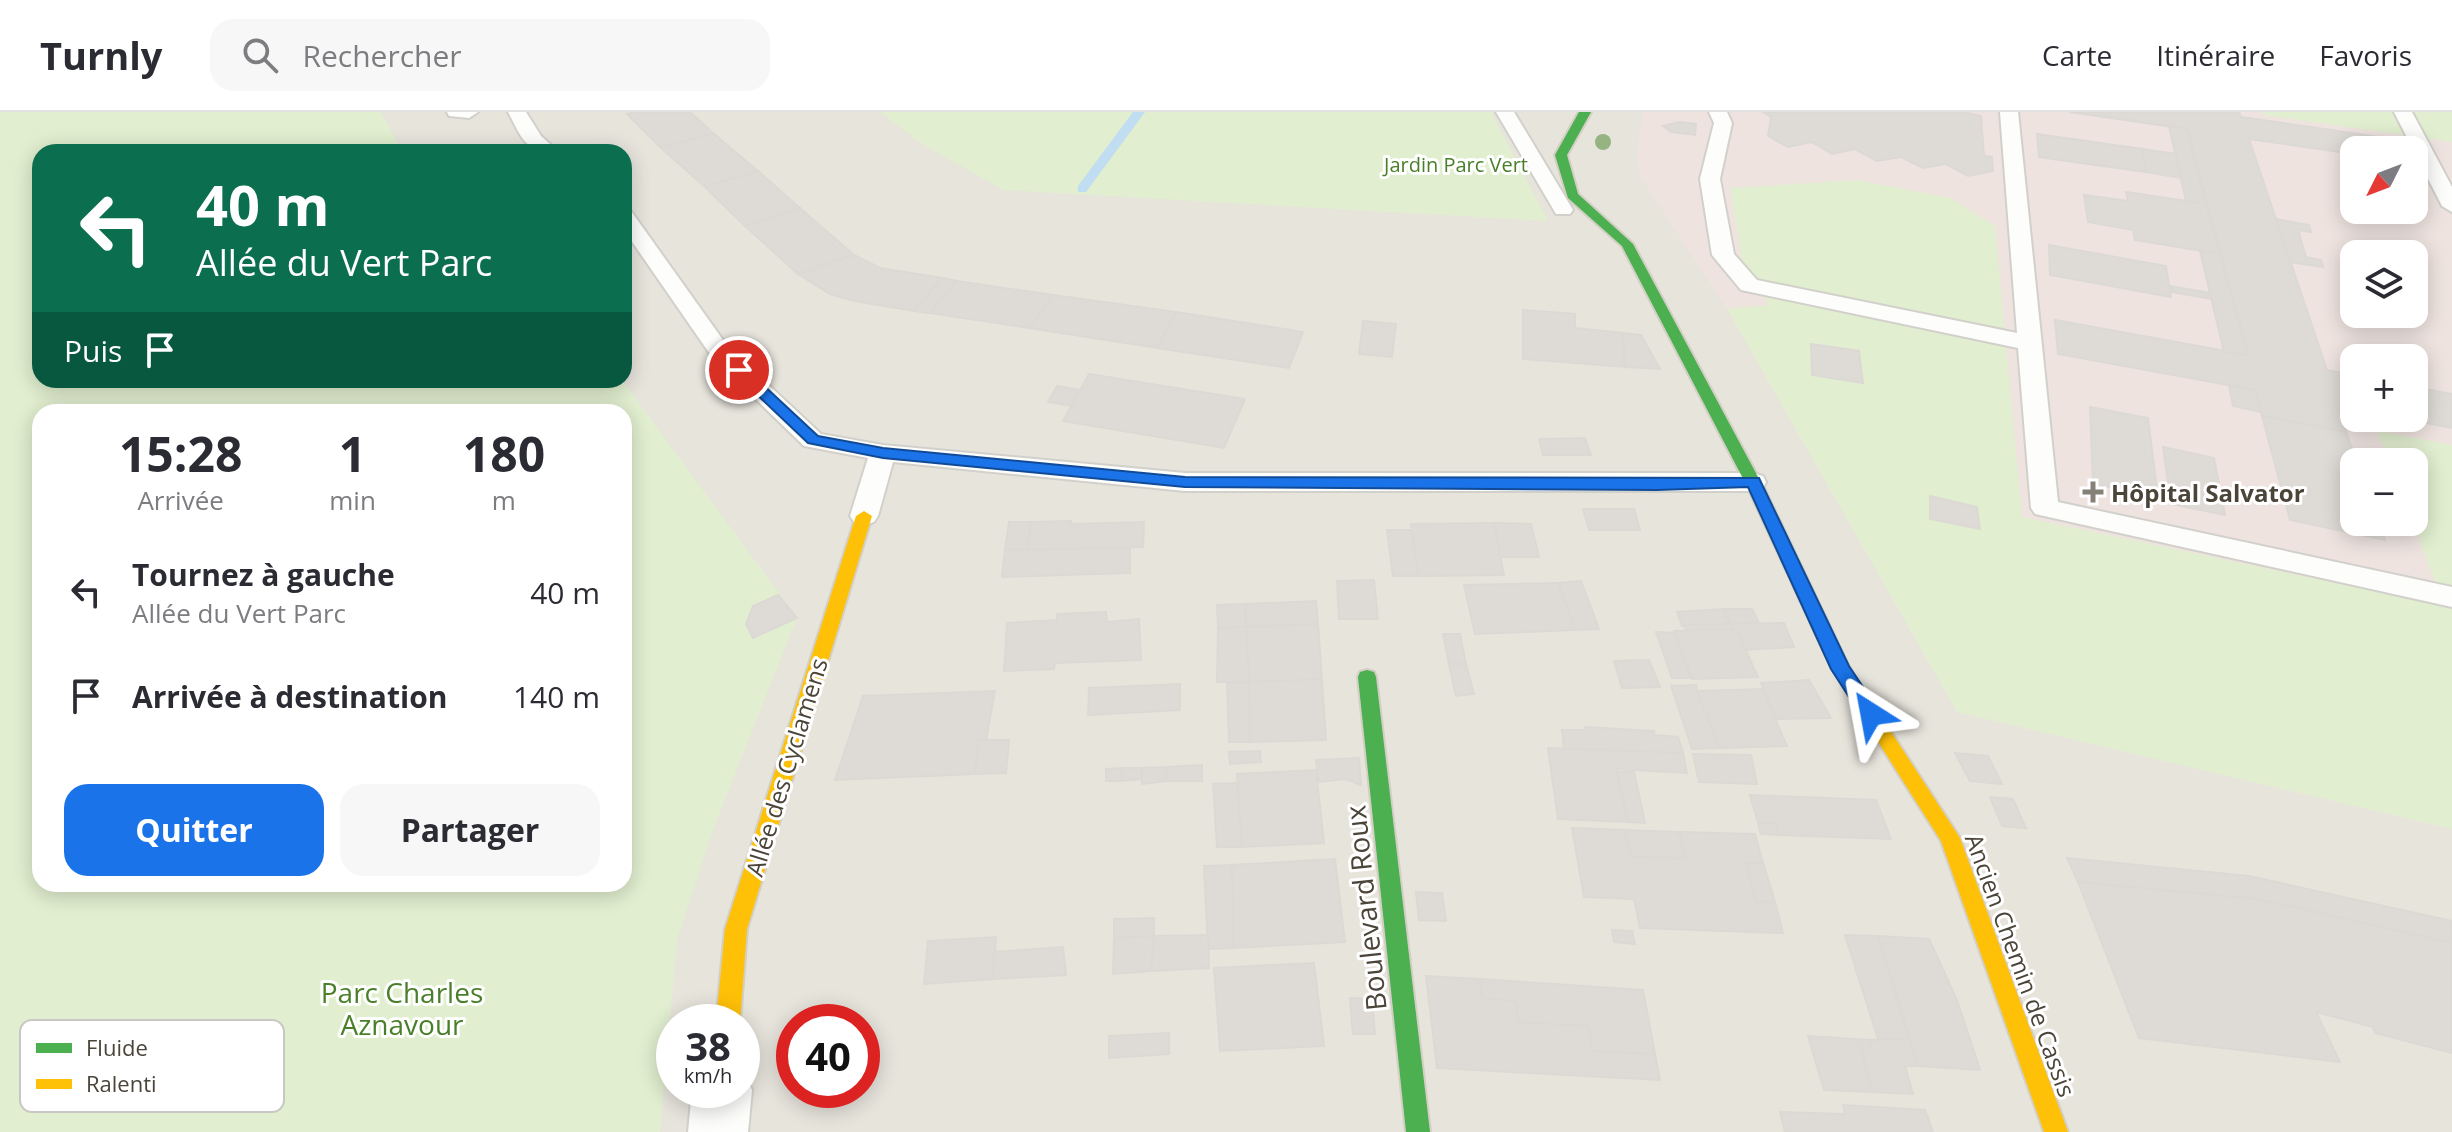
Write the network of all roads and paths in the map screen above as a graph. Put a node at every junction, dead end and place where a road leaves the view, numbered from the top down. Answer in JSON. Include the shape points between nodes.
{"nodes":[{"id":1,"x":456,"y":112,"type":"edge"},
{"id":2,"x":469,"y":112,"type":"edge"},
{"id":3,"x":517,"y":112,"type":"edge"},
{"id":4,"x":1505,"y":112,"type":"edge"},
{"id":5,"x":1585,"y":112,"type":"edge"},
{"id":6,"x":1718,"y":112,"type":"edge"},
{"id":7,"x":2009,"y":112,"type":"edge"},
{"id":8,"x":2403,"y":112,"type":"edge"},
{"id":9,"x":538,"y":144,"type":"edge"},
{"id":10,"x":2452,"y":206,"type":"edge"},
{"id":11,"x":1563,"y":210,"type":"dead end"},
{"id":12,"x":632,"y":226,"type":"edge"},
{"id":13,"x":2030,"y":343,"type":"junction"},
{"id":14,"x":883,"y":453,"type":"junction"},
{"id":15,"x":1753,"y":482,"type":"junction"},
{"id":16,"x":864,"y":516,"type":"joint"},
{"id":17,"x":2452,"y":597,"type":"edge"},
{"id":18,"x":1367,"y":677,"type":"dead end"},
{"id":19,"x":730,"y":1004,"type":"edge"},
{"id":20,"x":720,"y":1108,"type":"edge"},
{"id":21,"x":718,"y":1132,"type":"edge"},
{"id":22,"x":1418,"y":1132,"type":"edge"},
{"id":23,"x":2056,"y":1132,"type":"edge"}],
"edges":[{"from":1,"to":2,"type":"lane"},
{"from":3,"to":9,"type":"lane"},
{"from":4,"to":11,"type":"lane"},
{"from":5,"to":15,"type":"street","name":"Ancien Chemin de Cassis","via":[[1561,155],[1572,195],[1627,244]]},
{"from":6,"to":13,"type":"lane","via":[[1723,123],[1710,179],[1723,255],[1749,285]]},
{"from":7,"to":13,"type":"lane"},
{"from":8,"to":10,"type":"lane"},
{"from":12,"to":14,"type":"lane","via":[[720,352],[813,440]]},
{"from":13,"to":17,"type":"lane","via":[[2045,508]]},
{"from":14,"to":15,"type":"lane","via":[[1185,482]]},
{"from":14,"to":16,"type":"lane"},
{"from":15,"to":23,"type":"street","name":"Ancien Chemin de Cassis","via":[[1841,669],[1950,838]]},
{"from":16,"to":19,"type":"street","name":"Allée des Cyclamens","via":[[736,929]]},
{"from":18,"to":22,"type":"street","name":"Boulevard Roux"},
{"from":20,"to":21,"type":"street"}]}
